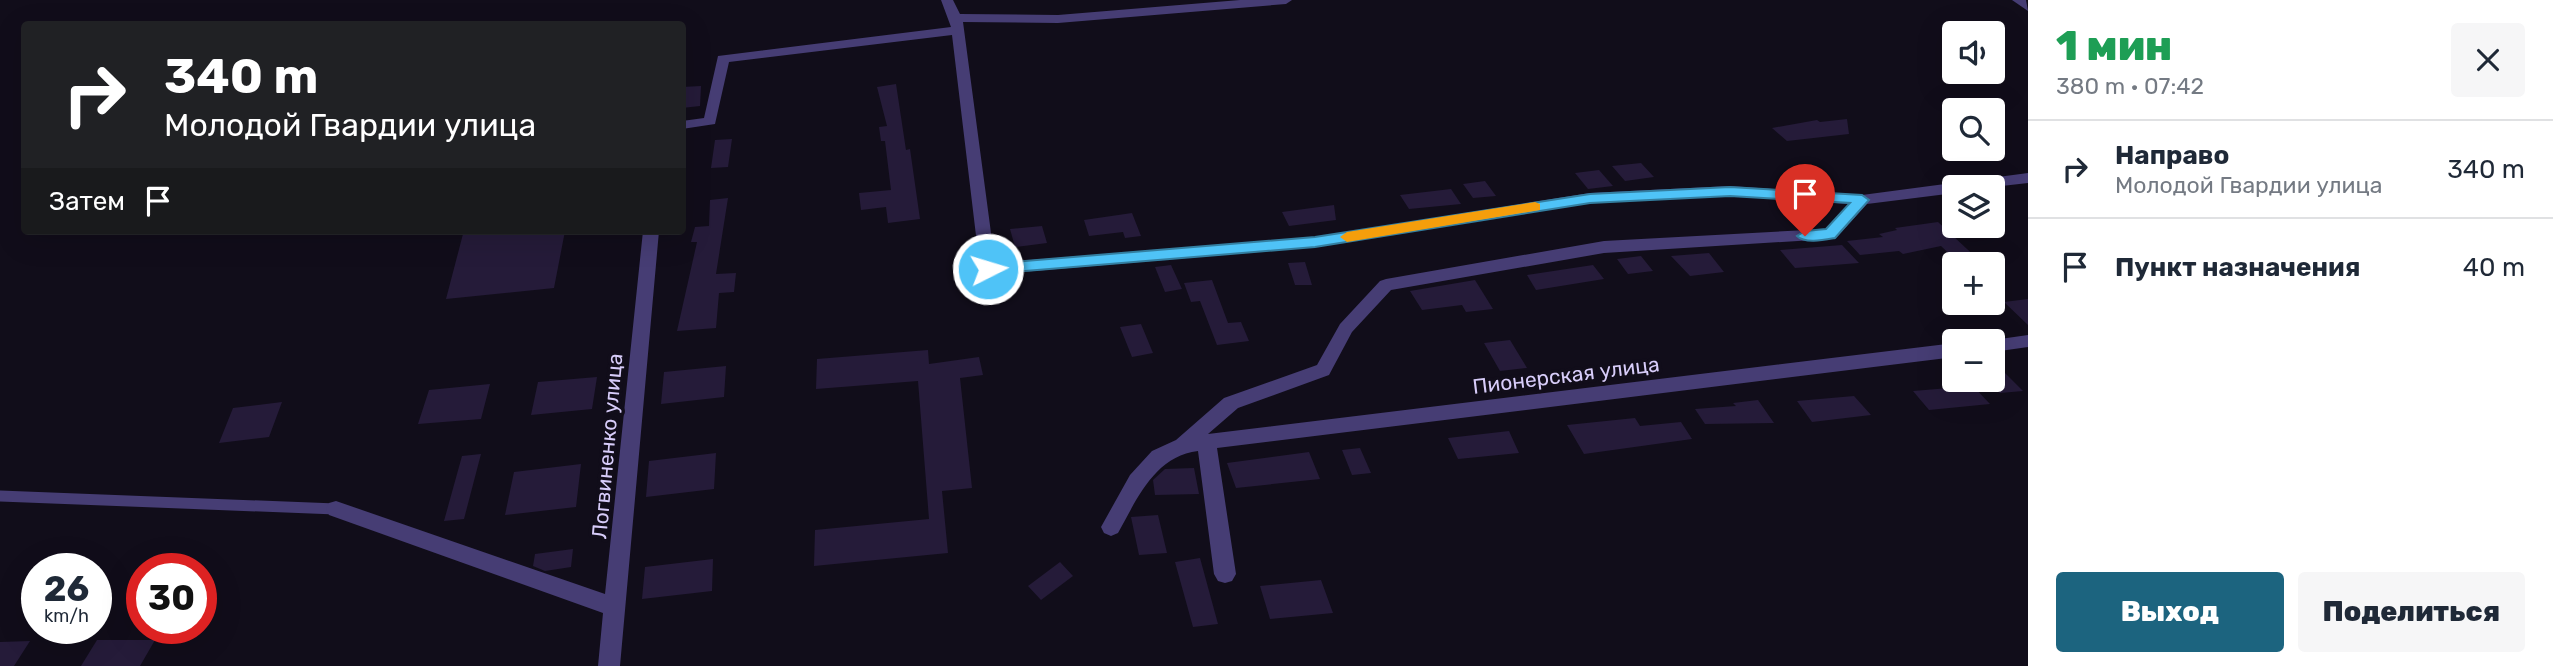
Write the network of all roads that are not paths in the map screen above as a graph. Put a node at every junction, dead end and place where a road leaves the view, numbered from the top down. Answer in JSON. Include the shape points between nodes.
{"nodes":[{"id":1,"x":947,"y":0,"type":"edge"},
{"id":2,"x":1286,"y":0,"type":"edge"},
{"id":3,"x":2018,"y":0,"type":"edge"},
{"id":4,"x":2028,"y":7,"type":"edge"},
{"id":5,"x":956,"y":24,"type":"junction"},
{"id":6,"x":686,"y":124,"type":"edge"},
{"id":7,"x":2028,"y":178,"type":"edge"},
{"id":8,"x":2005,"y":181,"type":"edge"},
{"id":9,"x":1942,"y":189,"type":"edge"},
{"id":10,"x":1862,"y":200,"type":"junction"},
{"id":11,"x":651,"y":235,"type":"edge"},
{"id":12,"x":2028,"y":341,"type":"edge"},
{"id":13,"x":2005,"y":344,"type":"edge"},
{"id":14,"x":1942,"y":352,"type":"edge"},
{"id":15,"x":1206,"y":443,"type":"junction"},
{"id":16,"x":1183,"y":445,"type":"junction"},
{"id":17,"x":0,"y":496,"type":"edge"},
{"id":18,"x":336,"y":509,"type":"joint"},
{"id":19,"x":1111,"y":527,"type":"dead end"},
{"id":20,"x":1226,"y":574,"type":"dead end"},
{"id":21,"x":615,"y":607,"type":"junction"},
{"id":22,"x":609,"y":666,"type":"edge"}],
"edges":[{"from":1,"to":5,"type":"street"},
{"from":2,"to":5,"type":"street"},
{"from":3,"to":4,"type":"street"},
{"from":5,"to":6,"type":"street","via":[[723,58],[710,121]]},
{"from":5,"to":10,"type":"street","via":[[988,269],[1315,242],[1590,198],[1730,191]]},
{"from":7,"to":8,"type":"street"},
{"from":9,"to":10,"type":"street"},
{"from":10,"to":16,"type":"street","via":[[1830,234],[1604,247],[1386,285],[1346,328],[1323,369],[1231,402]]},
{"from":11,"to":21,"type":"street","name":"Логвиненко улица"},
{"from":12,"to":13,"type":"street"},
{"from":14,"to":15,"type":"street","name":"Пионерская улица"},
{"from":15,"to":16,"type":"street","name":"Пионерская улица"},
{"from":15,"to":20,"type":"street"},
{"from":16,"to":19,"type":"street","via":[[1159,457],[1137,481]]},
{"from":17,"to":18,"type":"lane"},
{"from":18,"to":21,"type":"street"},
{"from":21,"to":22,"type":"street","name":"Логвиненко улица"}]}
